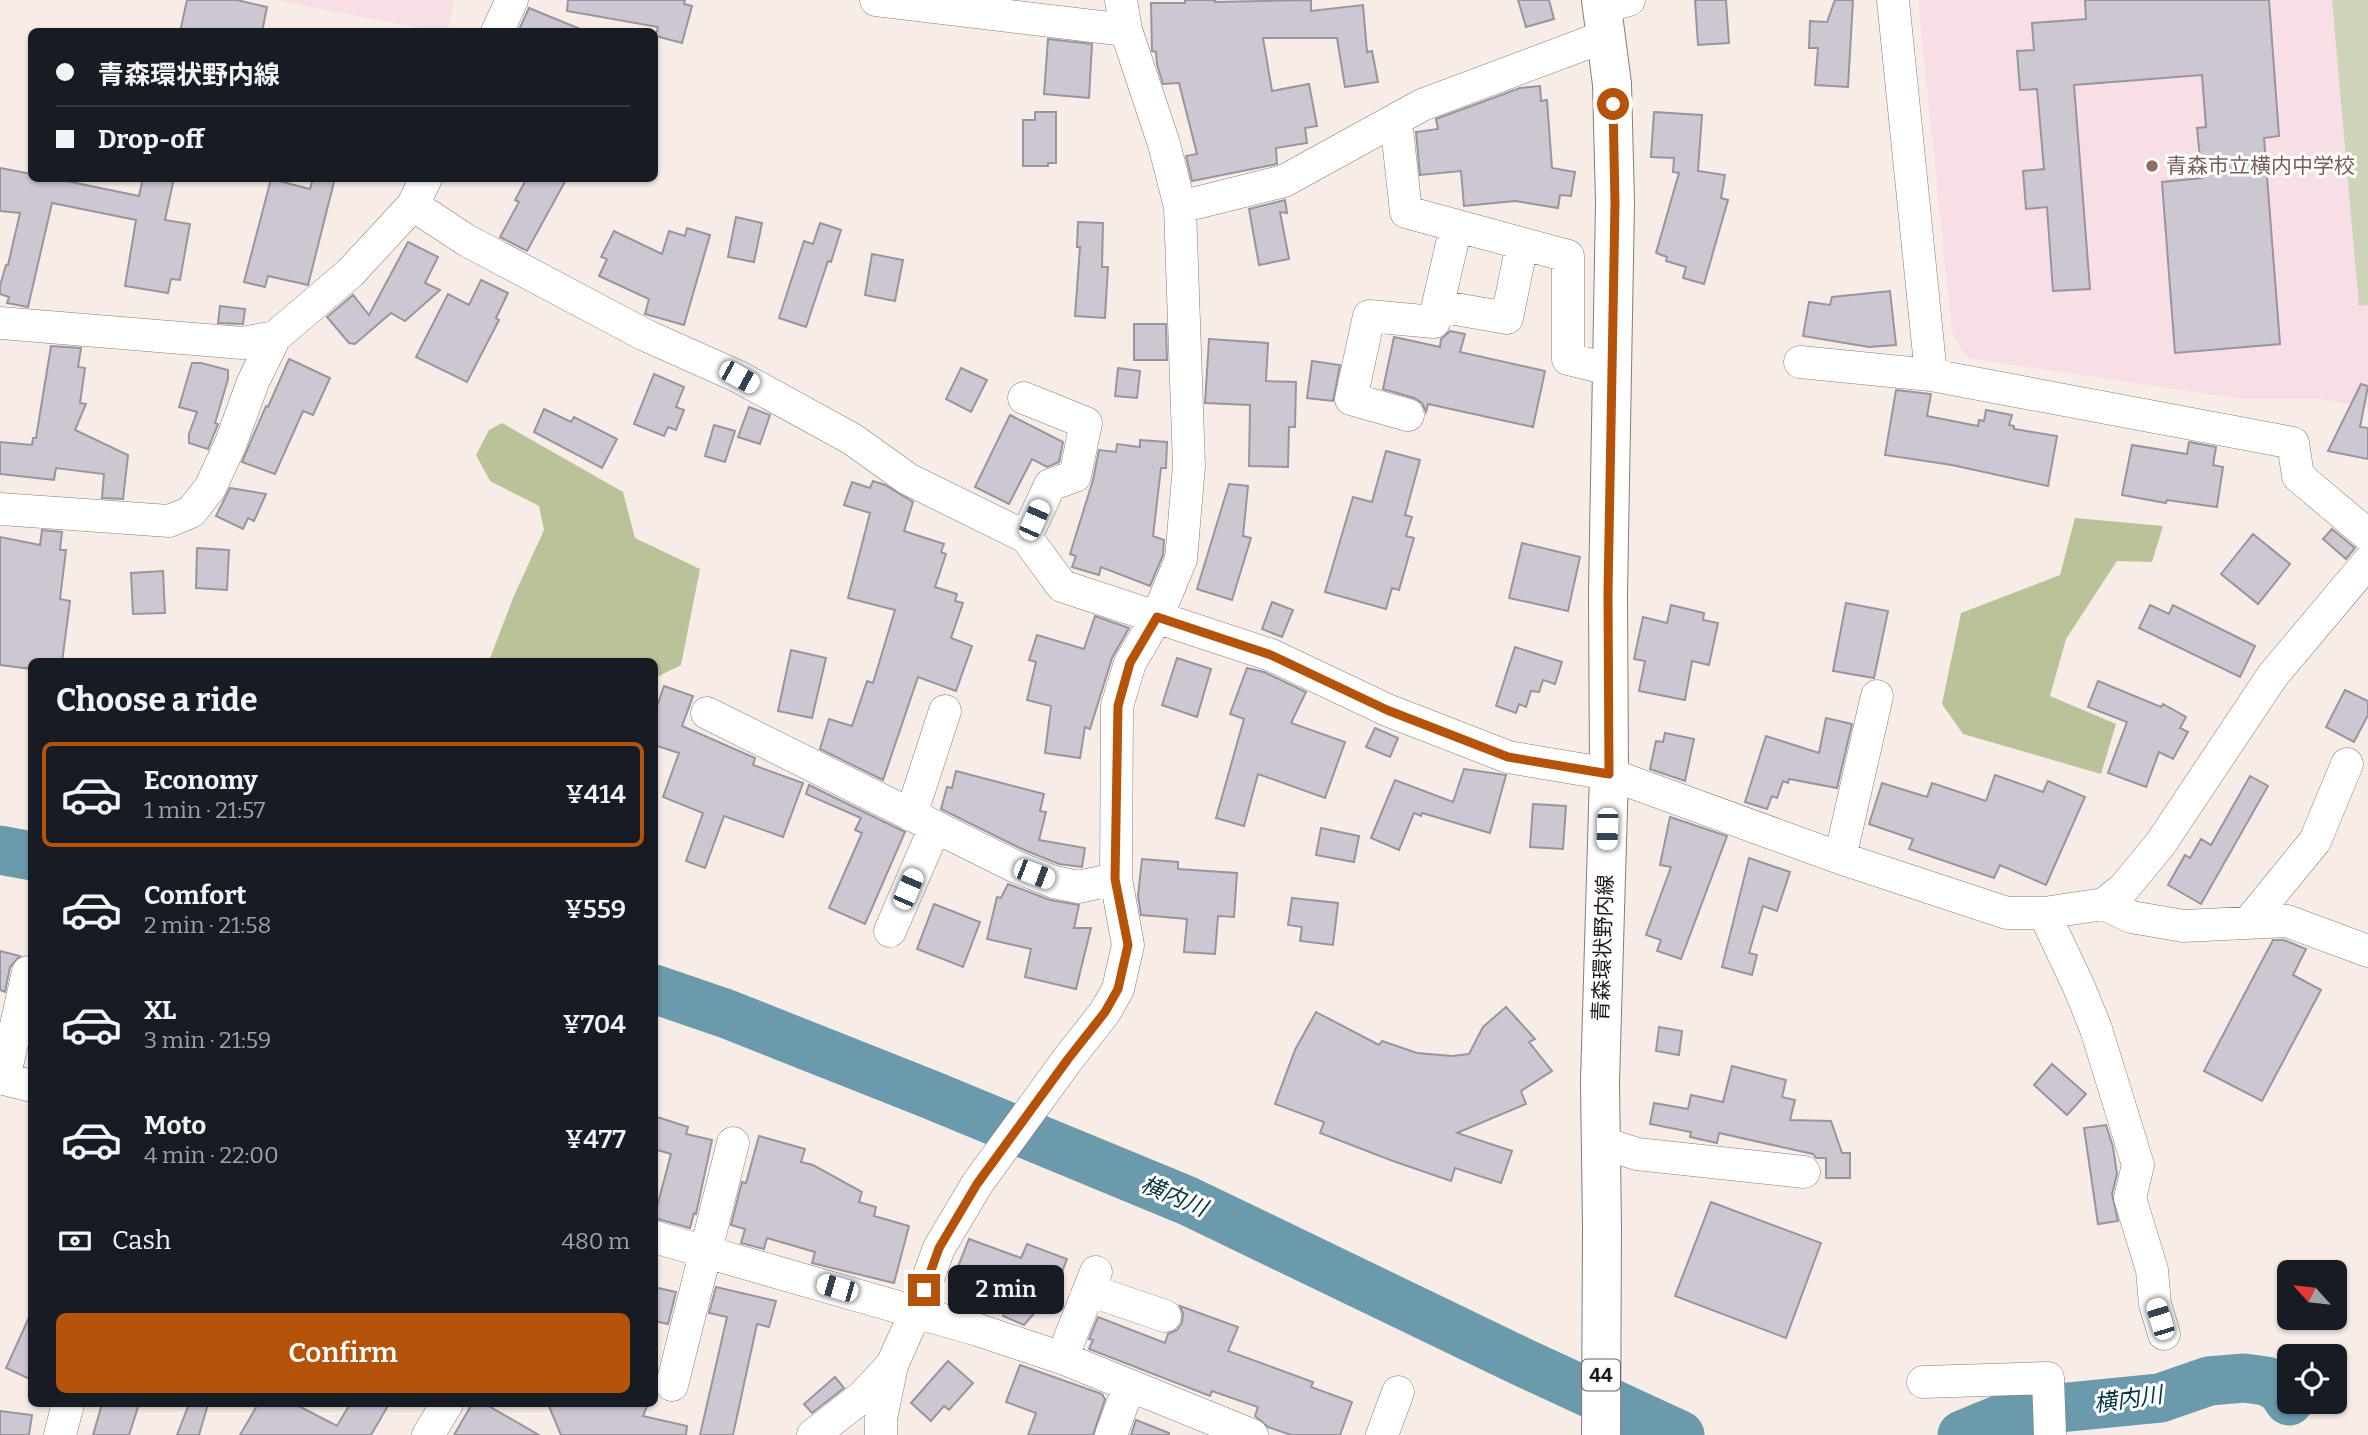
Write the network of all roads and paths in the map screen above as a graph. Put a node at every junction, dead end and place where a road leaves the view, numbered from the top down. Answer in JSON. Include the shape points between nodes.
{"nodes":[{"id":1,"x":512,"y":0,"type":"edge"},
{"id":2,"x":876,"y":0,"type":"edge"},
{"id":3,"x":1893,"y":0,"type":"edge"},
{"id":4,"x":1609,"y":11,"type":"edge"},
{"id":5,"x":1124,"y":15,"type":"edge"},
{"id":6,"x":499,"y":28,"type":"edge"},
{"id":7,"x":1396,"y":120,"type":"junction"},
{"id":8,"x":419,"y":192,"type":"edge"},
{"id":9,"x":1180,"y":207,"type":"junction"},
{"id":10,"x":1456,"y":226,"type":"junction"},
{"id":11,"x":1522,"y":244,"type":"junction"},
{"id":12,"x":1438,"y":306,"type":"junction"},
{"id":13,"x":0,"y":323,"type":"edge"},
{"id":14,"x":275,"y":337,"type":"junction"},
{"id":15,"x":1801,"y":362,"type":"dead end"},
{"id":16,"x":1613,"y":370,"type":"junction"},
{"id":17,"x":1931,"y":375,"type":"junction"},
{"id":18,"x":1024,"y":398,"type":"dead end"},
{"id":19,"x":1408,"y":415,"type":"dead end"},
{"id":20,"x":0,"y":509,"type":"edge"},
{"id":21,"x":2368,"y":535,"type":"edge"},
{"id":22,"x":1027,"y":537,"type":"junction"},
{"id":23,"x":2368,"y":562,"type":"edge"},
{"id":24,"x":1157,"y":617,"type":"junction"},
{"id":25,"x":1877,"y":696,"type":"dead end"},
{"id":26,"x":945,"y":711,"type":"dead end"},
{"id":27,"x":707,"y":713,"type":"dead end"},
{"id":28,"x":2347,"y":764,"type":"dead end"},
{"id":29,"x":1609,"y":774,"type":"junction"},
{"id":30,"x":923,"y":821,"type":"junction"},
{"id":31,"x":1840,"y":858,"type":"junction"},
{"id":32,"x":1115,"y":879,"type":"junction"},
{"id":33,"x":2104,"y":904,"type":"junction"},
{"id":34,"x":2044,"y":913,"type":"junction"},
{"id":35,"x":2248,"y":923,"type":"junction"},
{"id":36,"x":890,"y":931,"type":"dead end"},
{"id":37,"x":2368,"y":951,"type":"edge"},
{"id":38,"x":28,"y":972,"type":"dead end"},
{"id":39,"x":12,"y":1081,"type":"edge"},
{"id":40,"x":1600,"y":1142,"type":"junction"},
{"id":41,"x":733,"y":1143,"type":"dead end"},
{"id":42,"x":1804,"y":1172,"type":"dead end"},
{"id":43,"x":658,"y":1238,"type":"edge"},
{"id":44,"x":705,"y":1250,"type":"junction"},
{"id":45,"x":916,"y":1311,"type":"junction"},
{"id":46,"x":1165,"y":1316,"type":"dead end"},
{"id":47,"x":2164,"y":1334,"type":"dead end"},
{"id":48,"x":1062,"y":1358,"type":"junction"},
{"id":49,"x":892,"y":1365,"type":"junction"},
{"id":50,"x":1923,"y":1382,"type":"dead end"},
{"id":51,"x":672,"y":1385,"type":"dead end"},
{"id":52,"x":1129,"y":1386,"type":"junction"},
{"id":53,"x":1398,"y":1392,"type":"dead end"},
{"id":54,"x":67,"y":1407,"type":"edge"},
{"id":55,"x":445,"y":1407,"type":"edge"},
{"id":56,"x":2050,"y":1430,"type":"edge"},
{"id":57,"x":60,"y":1435,"type":"edge"},
{"id":58,"x":428,"y":1435,"type":"edge"},
{"id":59,"x":813,"y":1435,"type":"edge"},
{"id":60,"x":881,"y":1435,"type":"edge"},
{"id":61,"x":1111,"y":1435,"type":"edge"},
{"id":62,"x":1252,"y":1435,"type":"edge"},
{"id":63,"x":1382,"y":1435,"type":"edge"},
{"id":64,"x":1601,"y":1435,"type":"edge"}],
"edges":[{"from":1,"to":6,"type":"street"},
{"from":2,"to":5,"type":"street"},
{"from":3,"to":17,"type":"street"},
{"from":4,"to":7,"type":"street"},
{"from":4,"to":16,"type":"main road","name":"青森環状野内線","number":"44","via":[[1614,145]]},
{"from":5,"to":9,"type":"street"},
{"from":7,"to":9,"type":"street","via":[[1284,181]]},
{"from":7,"to":10,"type":"street","via":[[1406,212]]},
{"from":8,"to":14,"type":"street","via":[[350,273]]},
{"from":8,"to":22,"type":"street","via":[[490,252],[645,335],[739,377],[852,439],[908,479]]},
{"from":9,"to":24,"type":"street","via":[[1189,466],[1181,559]]},
{"from":10,"to":11,"type":"street"},
{"from":10,"to":12,"type":"street"},
{"from":11,"to":12,"type":"street","via":[[1507,318]]},
{"from":11,"to":16,"type":"street","via":[[1568,256],[1568,359]]},
{"from":12,"to":19,"type":"street","via":[[1434,322],[1369,316],[1351,398]]},
{"from":13,"to":14,"type":"street","via":[[243,343]]},
{"from":14,"to":20,"type":"street","via":[[210,488],[191,513],[169,521]]},
{"from":15,"to":17,"type":"street"},
{"from":16,"to":29,"type":"main road","name":"青森環状野内線","number":"44"},
{"from":17,"to":21,"type":"street","via":[[2293,443],[2298,476]]},
{"from":18,"to":22,"type":"street","via":[[1086,423],[1074,477],[1050,485]]},
{"from":22,"to":24,"type":"street","via":[[1062,586]]},
{"from":23,"to":33,"type":"street","via":[[2273,674],[2161,843],[2124,888]]},
{"from":24,"to":29,"type":"street","via":[[1271,655],[1387,710],[1508,757]]},
{"from":24,"to":32,"type":"street","via":[[1130,663],[1118,706]]},
{"from":25,"to":31,"type":"street"},
{"from":26,"to":30,"type":"street"},
{"from":27,"to":30,"type":"street"},
{"from":28,"to":35,"type":"street","via":[[2315,841]]},
{"from":29,"to":31,"type":"street"},
{"from":29,"to":40,"type":"main road","name":"青森環状野内線","number":"44"},
{"from":30,"to":32,"type":"street","via":[[1054,882],[1078,887]]},
{"from":30,"to":36,"type":"street"},
{"from":31,"to":34,"type":"street","via":[[2007,913]]},
{"from":32,"to":45,"type":"street","via":[[1128,945],[1120,980],[1105,1012],[977,1184],[939,1248]]},
{"from":33,"to":34,"type":"street"},
{"from":33,"to":35,"type":"street","via":[[2132,917],[2184,926]]},
{"from":34,"to":47,"type":"street","via":[[2096,1029],[2138,1165],[2130,1198],[2152,1270]]},
{"from":35,"to":37,"type":"street","via":[[2287,921]]},
{"from":38,"to":39,"type":"street"},
{"from":40,"to":42,"type":"street","via":[[1637,1154]]},
{"from":40,"to":64,"type":"main road","name":"青森環状野内線","number":"44"},
{"from":41,"to":44,"type":"street"},
{"from":43,"to":44,"type":"street"},
{"from":44,"to":45,"type":"street"},
{"from":44,"to":51,"type":"street"},
{"from":45,"to":48,"type":"street"},
{"from":45,"to":49,"type":"street"},
{"from":46,"to":48,"type":"street","via":[[1092,1281]]},
{"from":48,"to":52,"type":"street"},
{"from":49,"to":59,"type":"street","via":[[862,1397]]},
{"from":49,"to":60,"type":"street"},
{"from":50,"to":56,"type":"street","via":[[2048,1378]]},
{"from":52,"to":61,"type":"street"},
{"from":52,"to":62,"type":"street"},
{"from":53,"to":63,"type":"street"},
{"from":54,"to":57,"type":"street"},
{"from":55,"to":58,"type":"street"}]}
